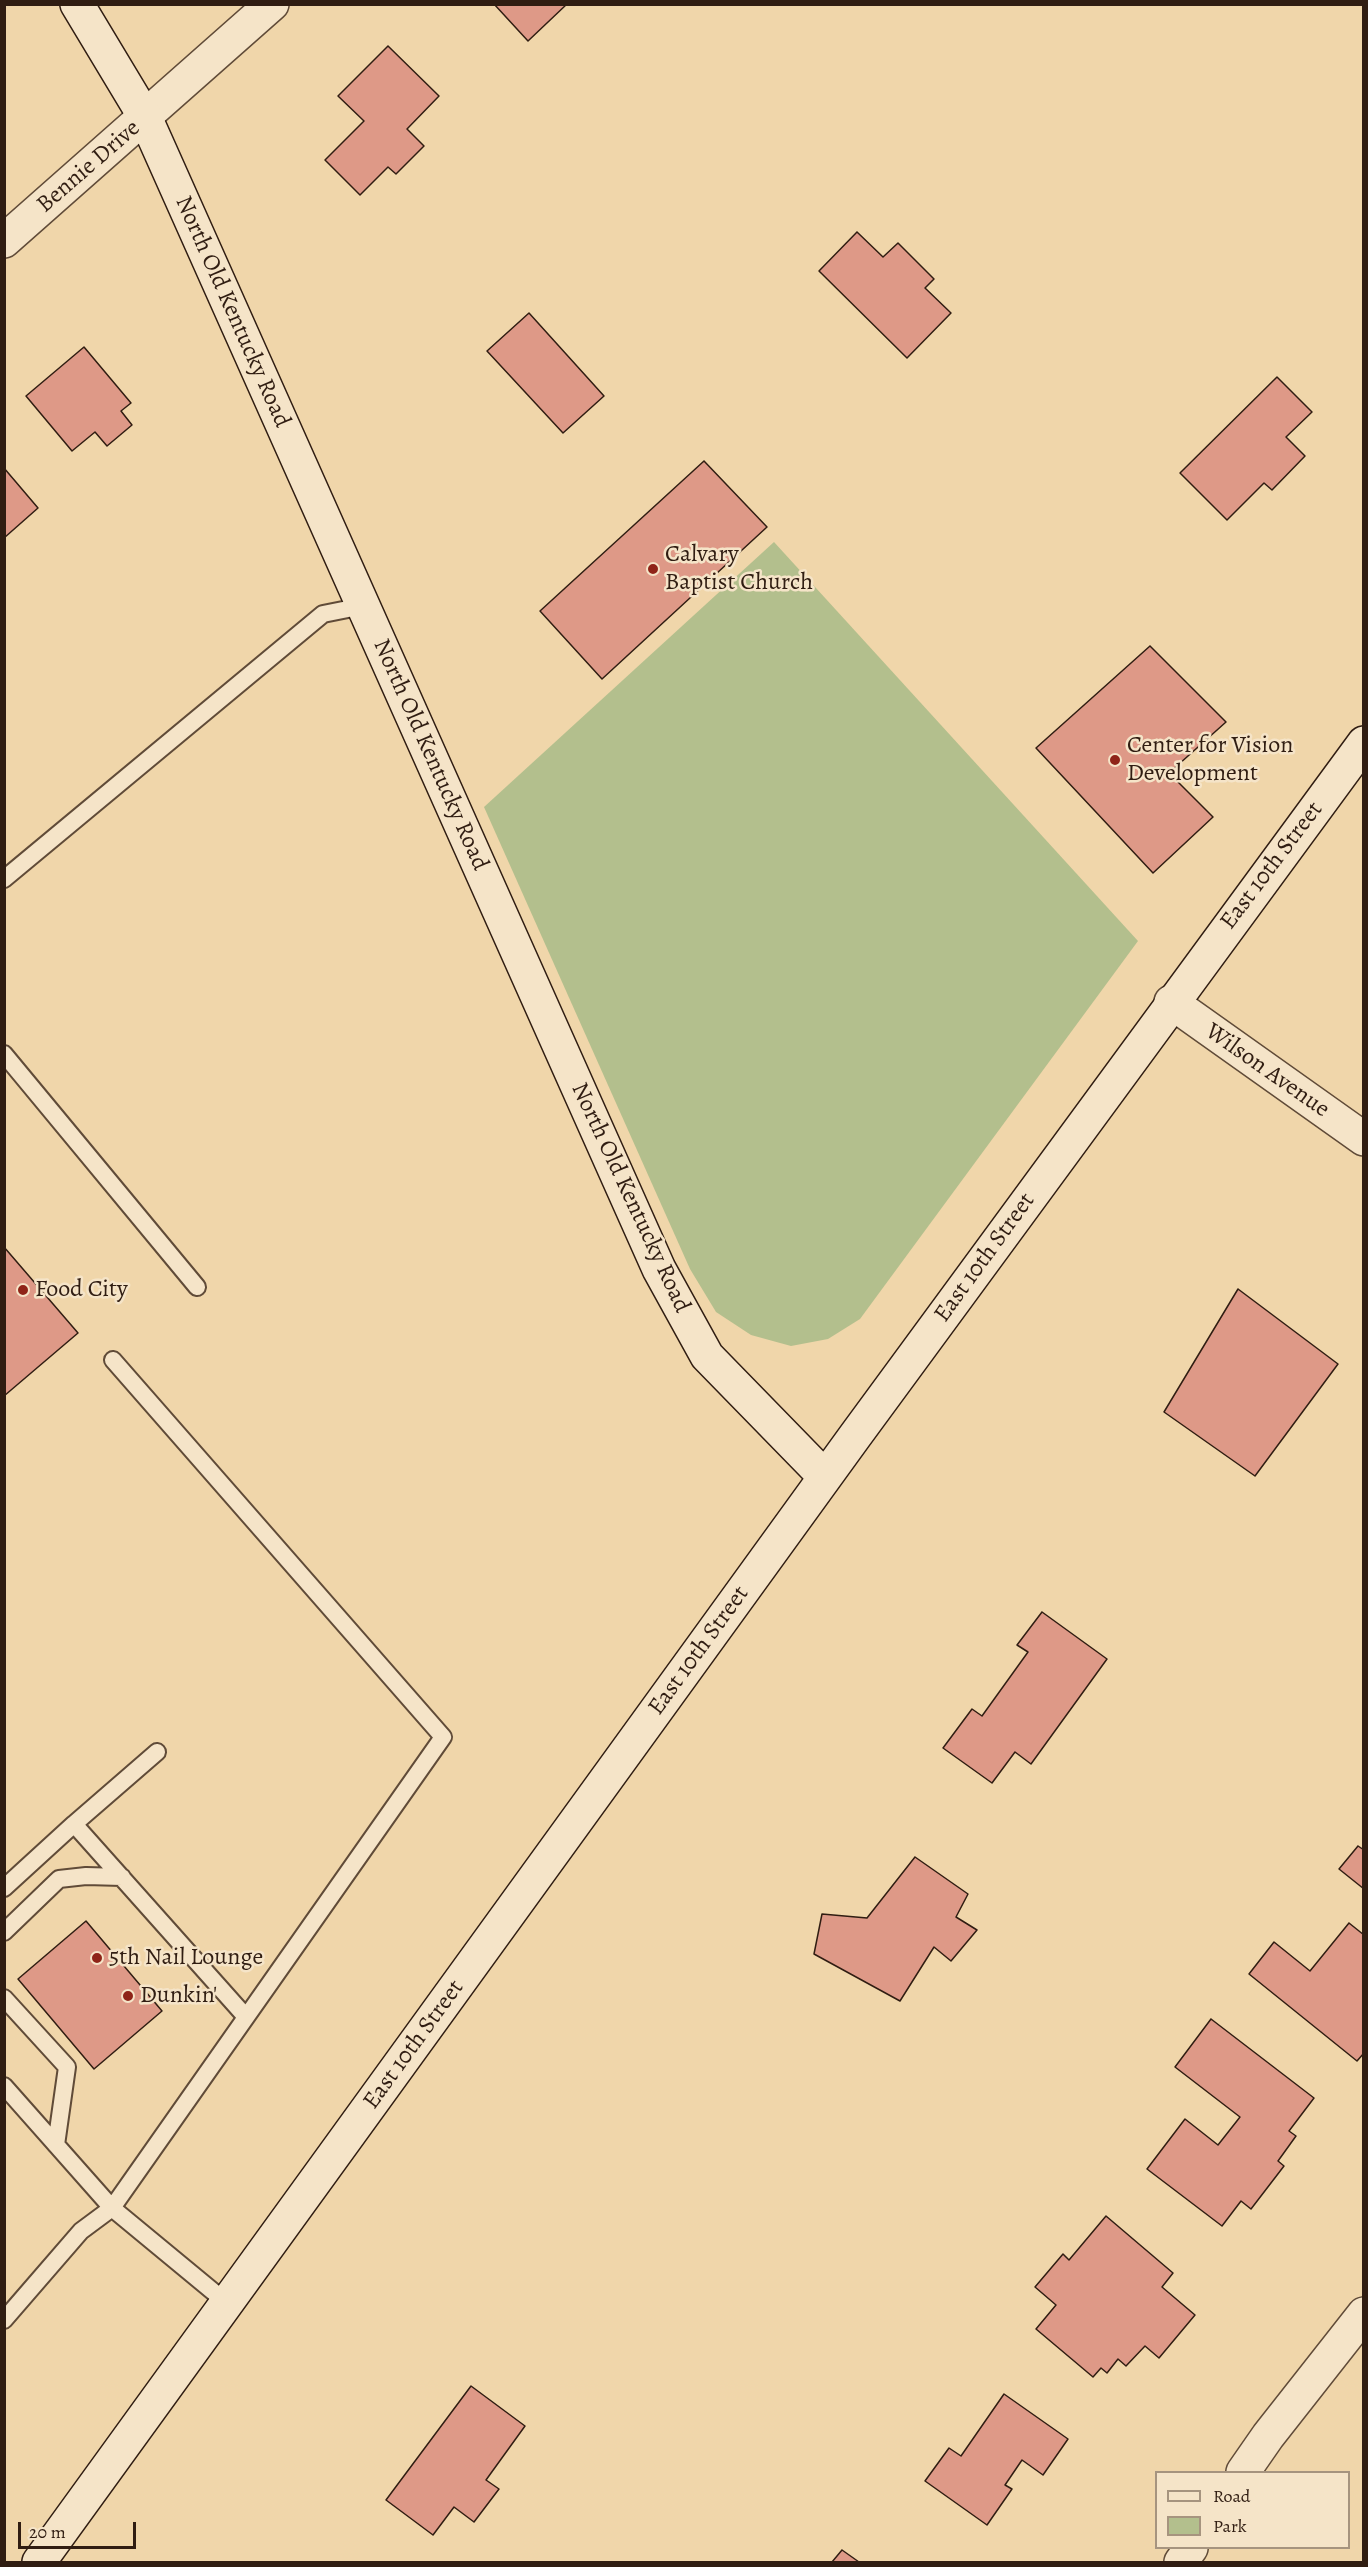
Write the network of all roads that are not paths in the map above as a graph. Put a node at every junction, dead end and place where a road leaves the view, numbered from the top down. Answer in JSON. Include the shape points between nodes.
{"nodes":[{"id":1,"x":77,"y":4,"type":"edge"},
{"id":2,"x":272,"y":4,"type":"edge"},
{"id":3,"x":145,"y":117,"type":"junction"},
{"id":4,"x":4,"y":241,"type":"edge"},
{"id":5,"x":363,"y":606,"type":"junction"},
{"id":6,"x":1364,"y":743,"type":"edge"},
{"id":7,"x":4,"y":879,"type":"edge"},
{"id":8,"x":1171,"y":1002,"type":"junction"},
{"id":9,"x":4,"y":1054,"type":"edge"},
{"id":10,"x":1364,"y":1139,"type":"edge"},
{"id":11,"x":197,"y":1287,"type":"dead end"},
{"id":12,"x":113,"y":1360,"type":"dead end"},
{"id":13,"x":825,"y":1477,"type":"junction"},
{"id":14,"x":157,"y":1752,"type":"dead end"},
{"id":15,"x":74,"y":1824,"type":"junction"},
{"id":16,"x":122,"y":1877,"type":"junction"},
{"id":17,"x":4,"y":1888,"type":"edge"},
{"id":18,"x":4,"y":1932,"type":"edge"},
{"id":19,"x":4,"y":1998,"type":"edge"},
{"id":20,"x":246,"y":2017,"type":"junction"},
{"id":21,"x":4,"y":2085,"type":"edge"},
{"id":22,"x":56,"y":2145,"type":"junction"},
{"id":23,"x":112,"y":2208,"type":"junction"},
{"id":24,"x":227,"y":2303,"type":"junction"},
{"id":25,"x":1364,"y":2314,"type":"edge"},
{"id":26,"x":4,"y":2320,"type":"edge"},
{"id":27,"x":1244,"y":2471,"type":"edge"},
{"id":28,"x":1190,"y":2549,"type":"edge"},
{"id":29,"x":39,"y":2562,"type":"edge"},
{"id":30,"x":1181,"y":2562,"type":"edge"}],
"edges":[{"from":1,"to":3,"type":"street","name":"North Old Kentucky Road"},
{"from":2,"to":3,"type":"street","name":"Bennie Drive"},
{"from":3,"to":4,"type":"street","name":"Bennie Drive"},
{"from":3,"to":5,"type":"street","name":"North Old Kentucky Road"},
{"from":5,"to":7,"type":"lane","via":[[323,614]]},
{"from":5,"to":13,"type":"street","name":"North Old Kentucky Road","via":[[659,1269],[707,1356]]},
{"from":6,"to":8,"type":"street","name":"East 10th Street"},
{"from":8,"to":10,"type":"street","name":"Wilson Avenue"},
{"from":8,"to":13,"type":"street","name":"East 10th Street"},
{"from":9,"to":11,"type":"lane"},
{"from":12,"to":20,"type":"lane","via":[[444,1737]]},
{"from":13,"to":24,"type":"street","name":"East 10th Street"},
{"from":14,"to":15,"type":"lane"},
{"from":15,"to":16,"type":"lane"},
{"from":15,"to":17,"type":"lane"},
{"from":16,"to":18,"type":"lane","via":[[59,1878]]},
{"from":16,"to":20,"type":"lane"},
{"from":19,"to":22,"type":"lane","via":[[67,2067]]},
{"from":20,"to":23,"type":"lane"},
{"from":21,"to":22,"type":"lane"},
{"from":22,"to":23,"type":"lane"},
{"from":23,"to":24,"type":"lane"},
{"from":23,"to":26,"type":"lane","via":[[81,2231]]},
{"from":24,"to":29,"type":"street","name":"East 10th Street"},
{"from":25,"to":27,"type":"street"},
{"from":28,"to":30,"type":"street"}]}
